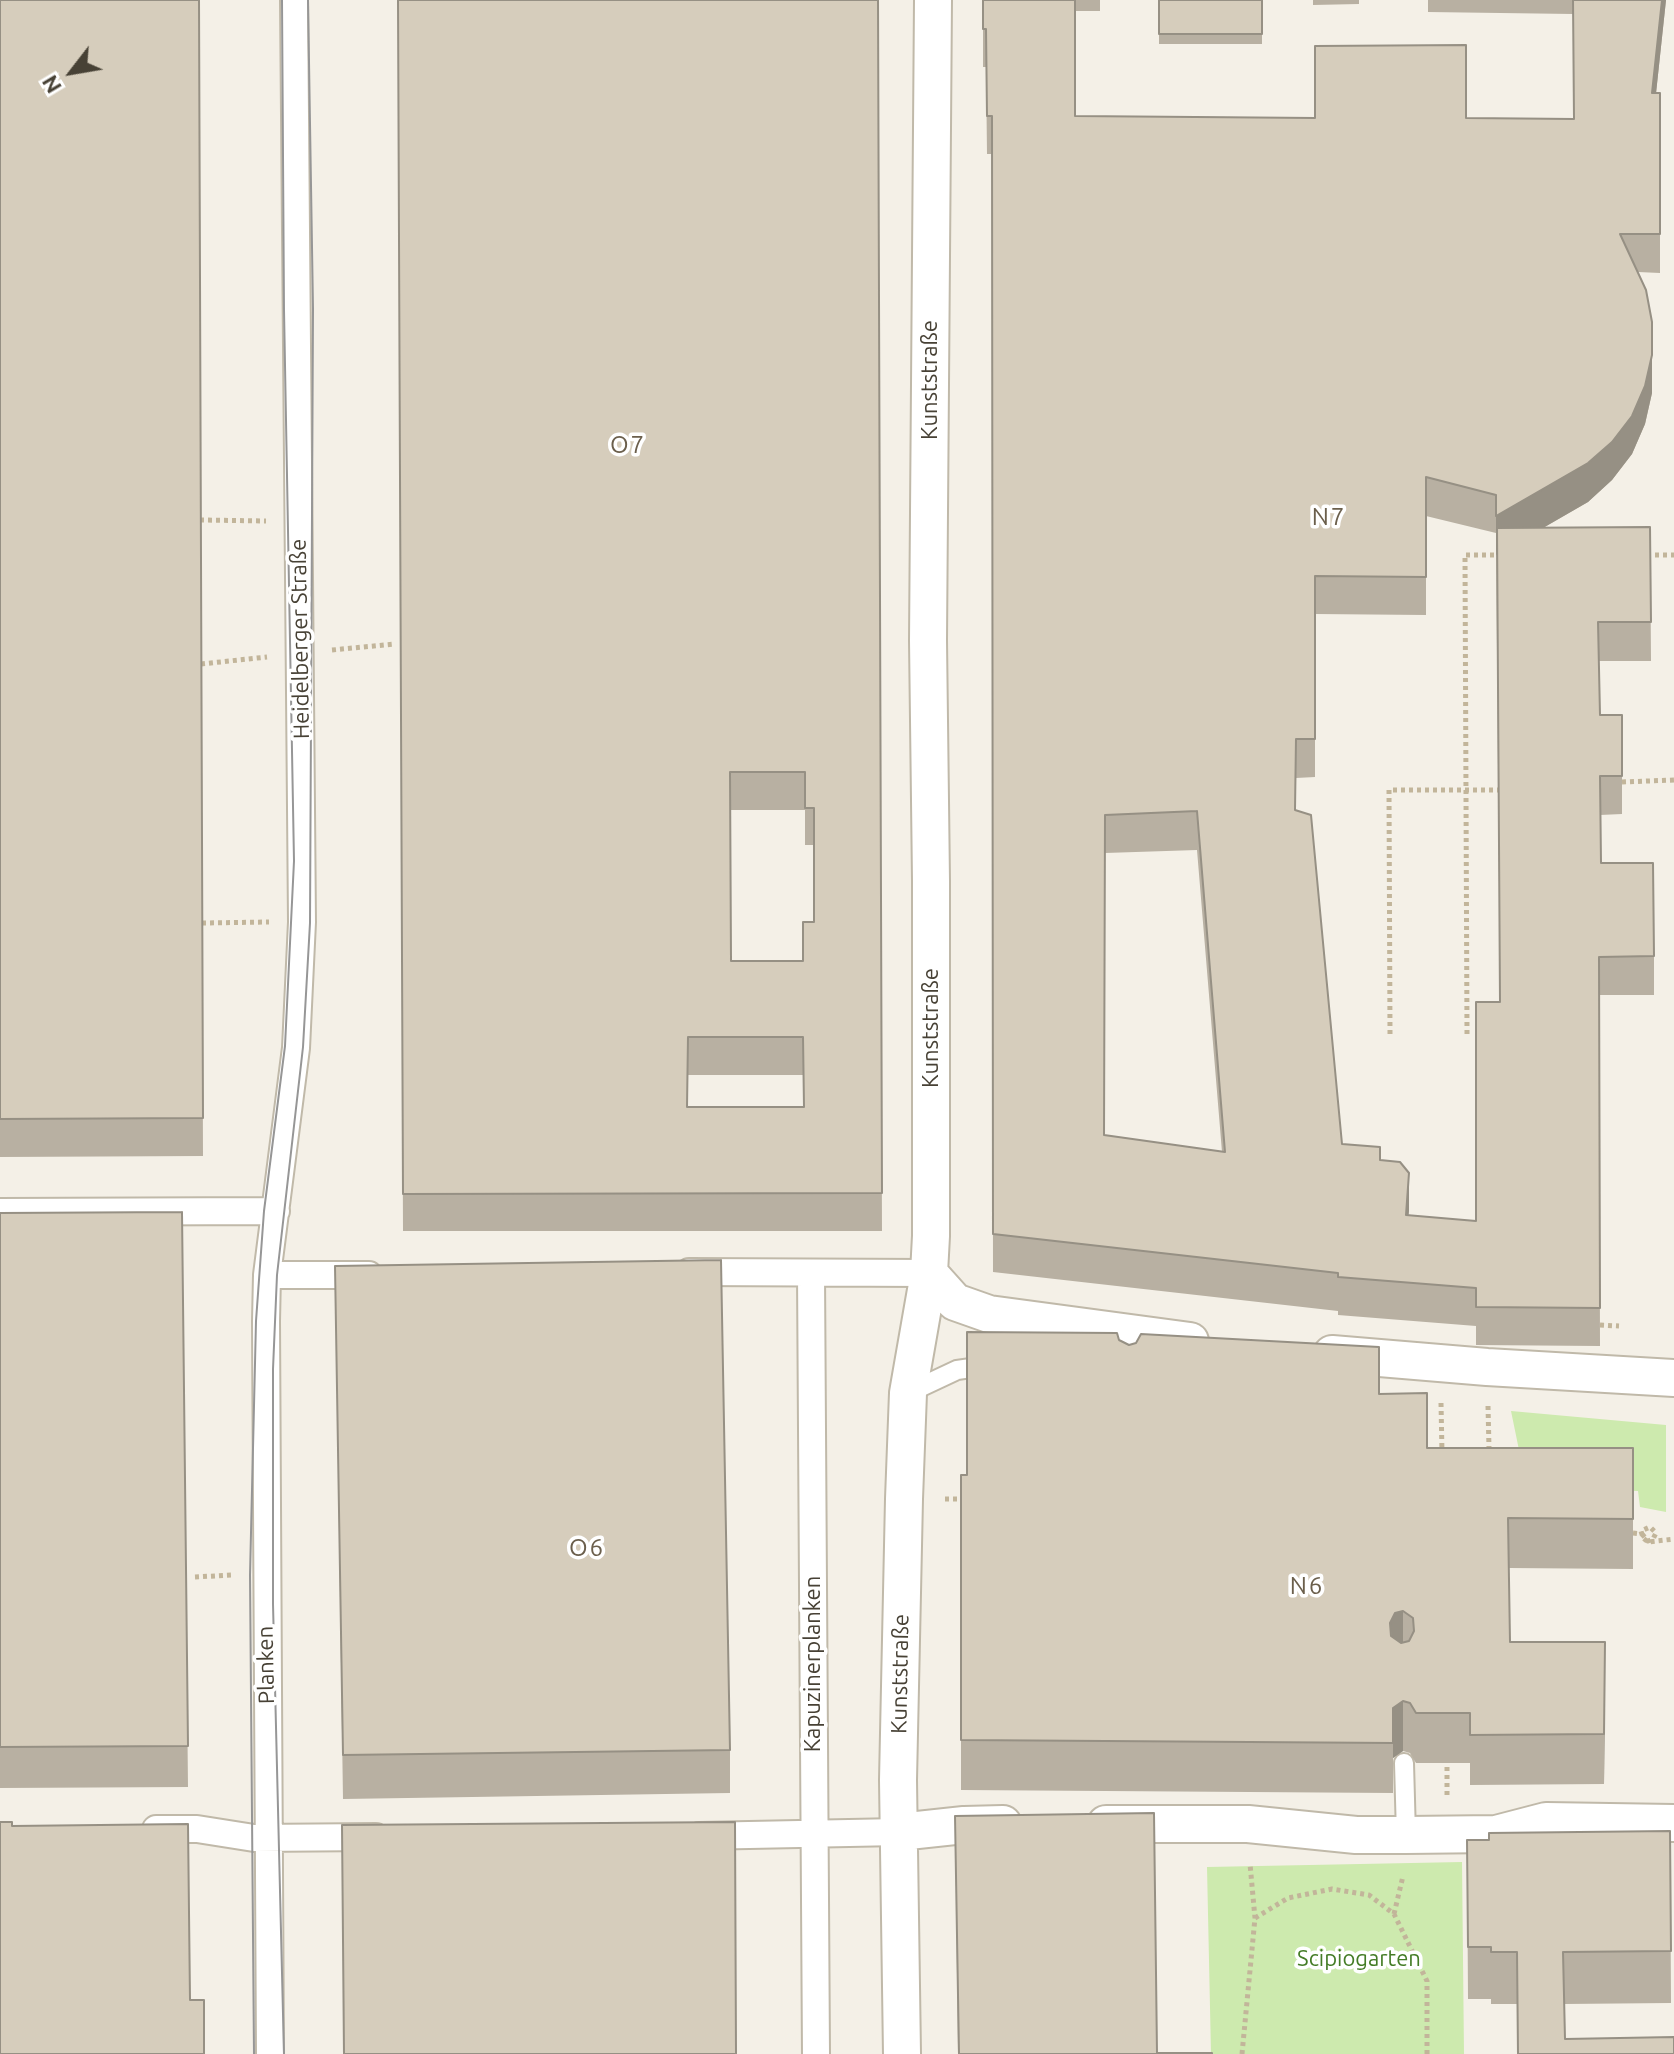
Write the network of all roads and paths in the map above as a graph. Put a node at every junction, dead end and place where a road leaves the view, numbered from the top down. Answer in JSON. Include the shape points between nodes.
{"nodes":[{"id":1,"x":294,"y":0,"type":"edge"},
{"id":2,"x":933,"y":0,"type":"edge"},
{"id":3,"x":200,"y":520,"type":"edge"},
{"id":4,"x":299,"y":522,"type":"junction"},
{"id":5,"x":1636,"y":554,"type":"edge"},
{"id":6,"x":1512,"y":555,"type":"edge"},
{"id":7,"x":1674,"y":555,"type":"edge"},
{"id":8,"x":395,"y":644,"type":"dead end"},
{"id":9,"x":300,"y":653,"type":"junction"},
{"id":10,"x":201,"y":664,"type":"edge"},
{"id":11,"x":1674,"y":780,"type":"edge"},
{"id":12,"x":1622,"y":782,"type":"edge"},
{"id":13,"x":1466,"y":790,"type":"junction"},
{"id":14,"x":1498,"y":790,"type":"edge"},
{"id":15,"x":302,"y":922,"type":"junction"},
{"id":16,"x":202,"y":923,"type":"edge"},
{"id":17,"x":1390,"y":1034,"type":"dead end"},
{"id":18,"x":1467,"y":1034,"type":"dead end"},
{"id":19,"x":276,"y":1211,"type":"junction"},
{"id":20,"x":0,"y":1212,"type":"edge"},
{"id":21,"x":661,"y":1273,"type":"edge"},
{"id":22,"x":811,"y":1273,"type":"junction"},
{"id":23,"x":929,"y":1273,"type":"junction"},
{"id":24,"x":267,"y":1275,"type":"junction"},
{"id":25,"x":388,"y":1275,"type":"edge"},
{"id":26,"x":1600,"y":1325,"type":"edge"},
{"id":27,"x":1619,"y":1326,"type":"dead end"},
{"id":28,"x":1094,"y":1329,"type":"junction"},
{"id":29,"x":1216,"y":1344,"type":"edge"},
{"id":30,"x":1144,"y":1349,"type":"junction"},
{"id":31,"x":1305,"y":1352,"type":"edge"},
{"id":32,"x":1440,"y":1364,"type":"junction"},
{"id":33,"x":1011,"y":1365,"type":"edge"},
{"id":34,"x":1487,"y":1367,"type":"junction"},
{"id":35,"x":1674,"y":1378,"type":"edge"},
{"id":36,"x":908,"y":1393,"type":"junction"},
{"id":37,"x":1442,"y":1458,"type":"edge"},
{"id":38,"x":1500,"y":1459,"type":"edge"},
{"id":39,"x":1633,"y":1533,"type":"edge"},
{"id":40,"x":1674,"y":1539,"type":"edge"},
{"id":41,"x":1447,"y":1755,"type":"edge"},
{"id":42,"x":1404,"y":1763,"type":"dead end"},
{"id":43,"x":1674,"y":1823,"type":"edge"},
{"id":44,"x":136,"y":1829,"type":"edge"},
{"id":45,"x":899,"y":1832,"type":"junction"},
{"id":46,"x":814,"y":1834,"type":"junction"},
{"id":47,"x":1448,"y":1834,"type":"junction"},
{"id":48,"x":1406,"y":1835,"type":"junction"},
{"id":49,"x":671,"y":1836,"type":"edge"},
{"id":50,"x":405,"y":1837,"type":"edge"},
{"id":51,"x":268,"y":1838,"type":"junction"},
{"id":52,"x":1251,"y":1871,"type":"dead end"},
{"id":53,"x":1402,"y":1882,"type":"dead end"},
{"id":54,"x":1394,"y":1914,"type":"junction"},
{"id":55,"x":1255,"y":1918,"type":"junction"},
{"id":56,"x":270,"y":2054,"type":"edge"},
{"id":57,"x":816,"y":2054,"type":"edge"},
{"id":58,"x":902,"y":2054,"type":"edge"},
{"id":59,"x":1242,"y":2054,"type":"edge"},
{"id":60,"x":1427,"y":2054,"type":"edge"}],
"edges":[{"from":1,"to":4,"type":"street","name":"Heidelberger Straße"},
{"from":2,"to":23,"type":"street","name":"Kunststraße"},
{"from":3,"to":4,"type":"path"},
{"from":4,"to":9,"type":"street","name":"Heidelberger Straße"},
{"from":5,"to":7,"type":"path"},
{"from":6,"to":13,"type":"path","via":[[1465,555]]},
{"from":8,"to":9,"type":"path"},
{"from":9,"to":10,"type":"path"},
{"from":9,"to":15,"type":"street","name":"Heidelberger Straße"},
{"from":11,"to":12,"type":"path"},
{"from":13,"to":14,"type":"path"},
{"from":13,"to":17,"type":"path","via":[[1389,790]]},
{"from":13,"to":18,"type":"path"},
{"from":15,"to":16,"type":"path"},
{"from":15,"to":19,"type":"street","name":"Heidelberger Straße","via":[[297,1035]]},
{"from":19,"to":20,"type":"street"},
{"from":19,"to":24,"type":"street","name":"Heidelberger Straße"},
{"from":21,"to":22,"type":"street"},
{"from":22,"to":23,"type":"street"},
{"from":22,"to":46,"type":"street","name":"Kapuzinerplanken"},
{"from":23,"to":28,"type":"street","via":[[955,1302],[989,1314]]},
{"from":23,"to":36,"type":"street","name":"Kunststraße"},
{"from":24,"to":25,"type":"street"},
{"from":24,"to":51,"type":"street","name":"Planken"},
{"from":26,"to":27,"type":"path"},
{"from":28,"to":30,"type":"street"},
{"from":28,"to":30,"type":"lane","via":[[1116,1344]]},
{"from":29,"to":30,"type":"street"},
{"from":31,"to":32,"type":"street"},
{"from":32,"to":34,"type":"street"},
{"from":32,"to":37,"type":"path"},
{"from":33,"to":36,"type":"lane","via":[[957,1370]]},
{"from":34,"to":35,"type":"street"},
{"from":34,"to":38,"type":"path","via":[[1489,1448]]},
{"from":36,"to":45,"type":"street","name":"Kunststraße"},
{"from":39,"to":40,"type":"path","bridge":true,"via":[[1648,1542]]},
{"from":41,"to":47,"type":"path"},
{"from":42,"to":48,"type":"lane"},
{"from":43,"to":47,"type":"street","via":[[1546,1821],[1496,1834]]},
{"from":44,"to":51,"type":"street","via":[[197,1829]]},
{"from":45,"to":46,"type":"street"},
{"from":45,"to":48,"type":"street","via":[[964,1825],[1248,1824]]},
{"from":45,"to":58,"type":"street","name":"Kunststraße"},
{"from":46,"to":49,"type":"street"},
{"from":46,"to":57,"type":"street","name":"Kapuzinerplanken"},
{"from":47,"to":48,"type":"street"},
{"from":50,"to":51,"type":"street"},
{"from":51,"to":56,"type":"street","name":"Planken"},
{"from":52,"to":55,"type":"path"},
{"from":53,"to":54,"type":"path"},
{"from":54,"to":55,"type":"path","via":[[1369,1895],[1332,1889],[1288,1898]]},
{"from":54,"to":60,"type":"path","via":[[1427,1981]]},
{"from":55,"to":59,"type":"path"}]}
